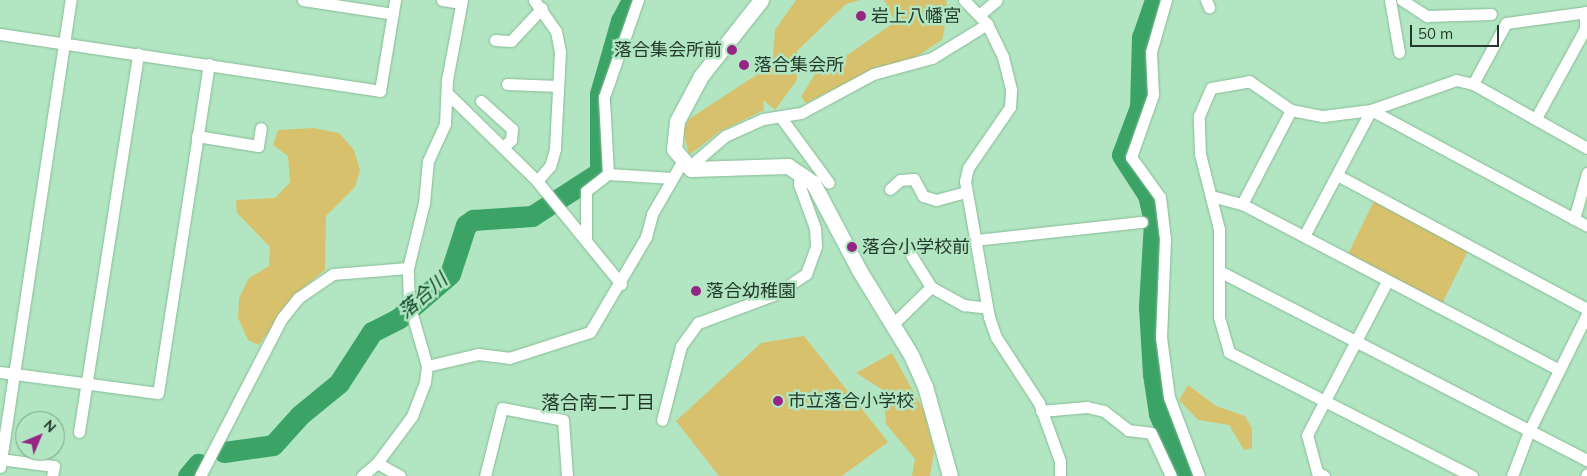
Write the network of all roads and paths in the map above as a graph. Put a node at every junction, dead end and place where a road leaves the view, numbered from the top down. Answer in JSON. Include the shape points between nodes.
{"nodes":[{"id":1,"x":71,"y":0,"type":"edge"},
{"id":2,"x":303,"y":0,"type":"edge"},
{"id":3,"x":394,"y":0,"type":"edge"},
{"id":4,"x":442,"y":0,"type":"edge"},
{"id":5,"x":638,"y":0,"type":"edge"},
{"id":6,"x":762,"y":0,"type":"edge"},
{"id":7,"x":964,"y":0,"type":"edge"},
{"id":8,"x":997,"y":0,"type":"edge"},
{"id":9,"x":1166,"y":0,"type":"edge"},
{"id":10,"x":1390,"y":0,"type":"edge"},
{"id":11,"x":1402,"y":0,"type":"edge"},
{"id":12,"x":461,"y":2,"type":"edge"},
{"id":13,"x":538,"y":4,"type":"edge"},
{"id":14,"x":1586,"y":12,"type":"edge"},
{"id":15,"x":392,"y":14,"type":"junction"},
{"id":16,"x":979,"y":14,"type":"junction"},
{"id":17,"x":1492,"y":14,"type":"dead end"},
{"id":18,"x":987,"y":24,"type":"junction"},
{"id":19,"x":0,"y":34,"type":"edge"},
{"id":20,"x":495,"y":40,"type":"dead end"},
{"id":21,"x":65,"y":42,"type":"junction"},
{"id":22,"x":1399,"y":52,"type":"dead end"},
{"id":23,"x":138,"y":54,"type":"junction"},
{"id":24,"x":209,"y":64,"type":"junction"},
{"id":25,"x":507,"y":84,"type":"dead end"},
{"id":26,"x":1473,"y":84,"type":"junction"},
{"id":27,"x":558,"y":86,"type":"junction"},
{"id":28,"x":448,"y":94,"type":"junction"},
{"id":29,"x":481,"y":101,"type":"dead end"},
{"id":30,"x":1291,"y":110,"type":"junction"},
{"id":31,"x":1371,"y":110,"type":"junction"},
{"id":32,"x":1536,"y":118,"type":"junction"},
{"id":33,"x":782,"y":119,"type":"junction"},
{"id":34,"x":261,"y":128,"type":"dead end"},
{"id":35,"x":198,"y":136,"type":"junction"},
{"id":36,"x":504,"y":146,"type":"junction"},
{"id":37,"x":1587,"y":148,"type":"edge"},
{"id":38,"x":805,"y":156,"type":"junction"},
{"id":39,"x":685,"y":165,"type":"junction"},
{"id":40,"x":798,"y":170,"type":"junction"},
{"id":41,"x":1587,"y":173,"type":"edge"},
{"id":42,"x":608,"y":174,"type":"junction"},
{"id":43,"x":1337,"y":175,"type":"junction"},
{"id":44,"x":672,"y":178,"type":"junction"},
{"id":45,"x":538,"y":181,"type":"junction"},
{"id":46,"x":829,"y":183,"type":"dead end"},
{"id":47,"x":890,"y":189,"type":"dead end"},
{"id":48,"x":966,"y":192,"type":"junction"},
{"id":49,"x":1214,"y":197,"type":"junction"},
{"id":50,"x":1242,"y":204,"type":"junction"},
{"id":51,"x":1574,"y":219,"type":"junction"},
{"id":52,"x":1142,"y":222,"type":"dead end"},
{"id":53,"x":1587,"y":226,"type":"edge"},
{"id":54,"x":1304,"y":236,"type":"junction"},
{"id":55,"x":586,"y":239,"type":"junction"},
{"id":56,"x":975,"y":240,"type":"junction"},
{"id":57,"x":911,"y":255,"type":"dead end"},
{"id":58,"x":408,"y":268,"type":"junction"},
{"id":59,"x":1219,"y":271,"type":"junction"},
{"id":60,"x":1387,"y":281,"type":"junction"},
{"id":61,"x":621,"y":284,"type":"junction"},
{"id":62,"x":931,"y":287,"type":"junction"},
{"id":63,"x":987,"y":308,"type":"junction"},
{"id":64,"x":1587,"y":309,"type":"edge"},
{"id":65,"x":1587,"y":314,"type":"edge"},
{"id":66,"x":893,"y":324,"type":"junction"},
{"id":67,"x":1356,"y":341,"type":"junction"},
{"id":68,"x":427,"y":366,"type":"junction"},
{"id":69,"x":1558,"y":370,"type":"junction"},
{"id":70,"x":0,"y":372,"type":"edge"},
{"id":71,"x":15,"y":374,"type":"junction"},
{"id":72,"x":87,"y":383,"type":"junction"},
{"id":73,"x":1324,"y":400,"type":"junction"},
{"id":74,"x":1041,"y":411,"type":"junction"},
{"id":75,"x":662,"y":420,"type":"dead end"},
{"id":76,"x":1529,"y":431,"type":"junction"},
{"id":77,"x":79,"y":432,"type":"dead end"},
{"id":78,"x":1587,"y":460,"type":"edge"},
{"id":79,"x":0,"y":462,"type":"edge"},
{"id":80,"x":377,"y":463,"type":"junction"},
{"id":81,"x":52,"y":476,"type":"edge"},
{"id":82,"x":200,"y":476,"type":"edge"},
{"id":83,"x":362,"y":476,"type":"edge"},
{"id":84,"x":400,"y":476,"type":"edge"},
{"id":85,"x":485,"y":476,"type":"edge"},
{"id":86,"x":568,"y":476,"type":"edge"},
{"id":87,"x":950,"y":476,"type":"edge"},
{"id":88,"x":1060,"y":476,"type":"edge"},
{"id":89,"x":1171,"y":476,"type":"edge"},
{"id":90,"x":1199,"y":476,"type":"edge"},
{"id":91,"x":1324,"y":476,"type":"edge"},
{"id":92,"x":1472,"y":476,"type":"edge"},
{"id":93,"x":1512,"y":476,"type":"edge"}],
"edges":[{"from":1,"to":21,"type":"street"},
{"from":2,"to":15,"type":"street"},
{"from":3,"to":15,"type":"street"},
{"from":4,"to":12,"type":"street"},
{"from":5,"to":42,"type":"street","via":[[604,97]]},
{"from":6,"to":39,"type":"street","via":[[702,76],[677,121],[674,148]]},
{"from":7,"to":16,"type":"street"},
{"from":8,"to":16,"type":"street"},
{"from":9,"to":90,"type":"street","via":[[1150,52],[1153,95],[1131,157],[1160,197],[1165,239],[1161,336],[1169,397]]},
{"from":10,"to":22,"type":"street"},
{"from":11,"to":17,"type":"street","via":[[1427,16]]},
{"from":12,"to":28,"type":"street"},
{"from":13,"to":20,"type":"street","via":[[511,41]]},
{"from":13,"to":27,"type":"street","via":[[556,31]]},
{"from":14,"to":26,"type":"street","via":[[1506,24]]},
{"from":14,"to":32,"type":"street","via":[[1585,29]]},
{"from":15,"to":24,"type":"street","via":[[380,92]]},
{"from":16,"to":18,"type":"street"},
{"from":18,"to":33,"type":"street","via":[[932,58],[873,74]]},
{"from":18,"to":48,"type":"street","via":[[1003,57],[1010,107],[968,168]]},
{"from":19,"to":21,"type":"street"},
{"from":21,"to":23,"type":"street"},
{"from":21,"to":71,"type":"street"},
{"from":23,"to":24,"type":"street"},
{"from":23,"to":72,"type":"street"},
{"from":24,"to":35,"type":"street"},
{"from":25,"to":27,"type":"street"},
{"from":26,"to":31,"type":"street","via":[[1456,80]]},
{"from":26,"to":32,"type":"street"},
{"from":27,"to":45,"type":"street","via":[[555,149],[550,166]]},
{"from":28,"to":36,"type":"street"},
{"from":28,"to":58,"type":"street","via":[[445,124],[428,161],[424,203]]},
{"from":29,"to":36,"type":"street","via":[[512,129],[511,140]]},
{"from":30,"to":31,"type":"street","via":[[1323,116]]},
{"from":30,"to":49,"type":"street","via":[[1249,81],[1211,88],[1199,116],[1200,154]]},
{"from":30,"to":50,"type":"street"},
{"from":31,"to":43,"type":"street"},
{"from":31,"to":51,"type":"street"},
{"from":32,"to":37,"type":"street"},
{"from":33,"to":38,"type":"street"},
{"from":33,"to":39,"type":"street","via":[[763,119],[725,136]]},
{"from":34,"to":35,"type":"street","via":[[258,146]]},
{"from":35,"to":72,"type":"street","via":[[158,393]]},
{"from":36,"to":45,"type":"street"},
{"from":38,"to":40,"type":"street"},
{"from":38,"to":46,"type":"street"},
{"from":39,"to":40,"type":"street","via":[[706,172],[773,165]]},
{"from":39,"to":44,"type":"street"},
{"from":40,"to":66,"type":"street","via":[[823,197],[859,270]]},
{"from":40,"to":75,"type":"street","via":[[799,184],[815,228],[816,246],[806,274],[793,286],[710,317],[692,328],[681,346]]},
{"from":41,"to":51,"type":"street"},
{"from":42,"to":44,"type":"street"},
{"from":42,"to":55,"type":"street","via":[[586,191]]},
{"from":43,"to":54,"type":"street"},
{"from":43,"to":64,"type":"street"},
{"from":44,"to":61,"type":"street"},
{"from":45,"to":55,"type":"street"},
{"from":47,"to":48,"type":"street","via":[[900,180],[914,179],[923,196],[936,200]]},
{"from":48,"to":56,"type":"street"},
{"from":49,"to":50,"type":"street"},
{"from":49,"to":59,"type":"street"},
{"from":50,"to":54,"type":"street"},
{"from":51,"to":53,"type":"street"},
{"from":52,"to":56,"type":"street"},
{"from":54,"to":60,"type":"street"},
{"from":55,"to":61,"type":"street"},
{"from":56,"to":63,"type":"street"},
{"from":57,"to":62,"type":"street"},
{"from":58,"to":68,"type":"street","via":[[410,309]]},
{"from":58,"to":82,"type":"street","via":[[333,274],[298,298],[282,318]]},
{"from":59,"to":67,"type":"street"},
{"from":59,"to":73,"type":"street","via":[[1219,318],[1229,352]]},
{"from":60,"to":67,"type":"street"},
{"from":60,"to":69,"type":"street"},
{"from":61,"to":68,"type":"street","via":[[590,332],[572,340],[509,358],[478,354]]},
{"from":62,"to":63,"type":"street","via":[[964,305]]},
{"from":62,"to":66,"type":"street"},
{"from":63,"to":74,"type":"street","via":[[996,337]]},
{"from":65,"to":69,"type":"street"},
{"from":66,"to":87,"type":"street","via":[[925,386]]},
{"from":67,"to":73,"type":"street"},
{"from":67,"to":76,"type":"street"},
{"from":68,"to":80,"type":"street","via":[[412,416]]},
{"from":69,"to":76,"type":"street"},
{"from":70,"to":71,"type":"street"},
{"from":71,"to":72,"type":"street"},
{"from":71,"to":79,"type":"street"},
{"from":72,"to":77,"type":"street"},
{"from":73,"to":91,"type":"street","via":[[1307,435],[1317,472]]},
{"from":73,"to":92,"type":"street"},
{"from":74,"to":88,"type":"street","via":[[1060,461]]},
{"from":74,"to":89,"type":"street","via":[[1087,407],[1104,411],[1128,430],[1151,433]]},
{"from":76,"to":78,"type":"street"},
{"from":76,"to":93,"type":"street"},
{"from":79,"to":81,"type":"street","via":[[54,466]]},
{"from":80,"to":83,"type":"street"},
{"from":80,"to":84,"type":"street"},
{"from":85,"to":86,"type":"street","via":[[502,408],[563,420]]}]}
